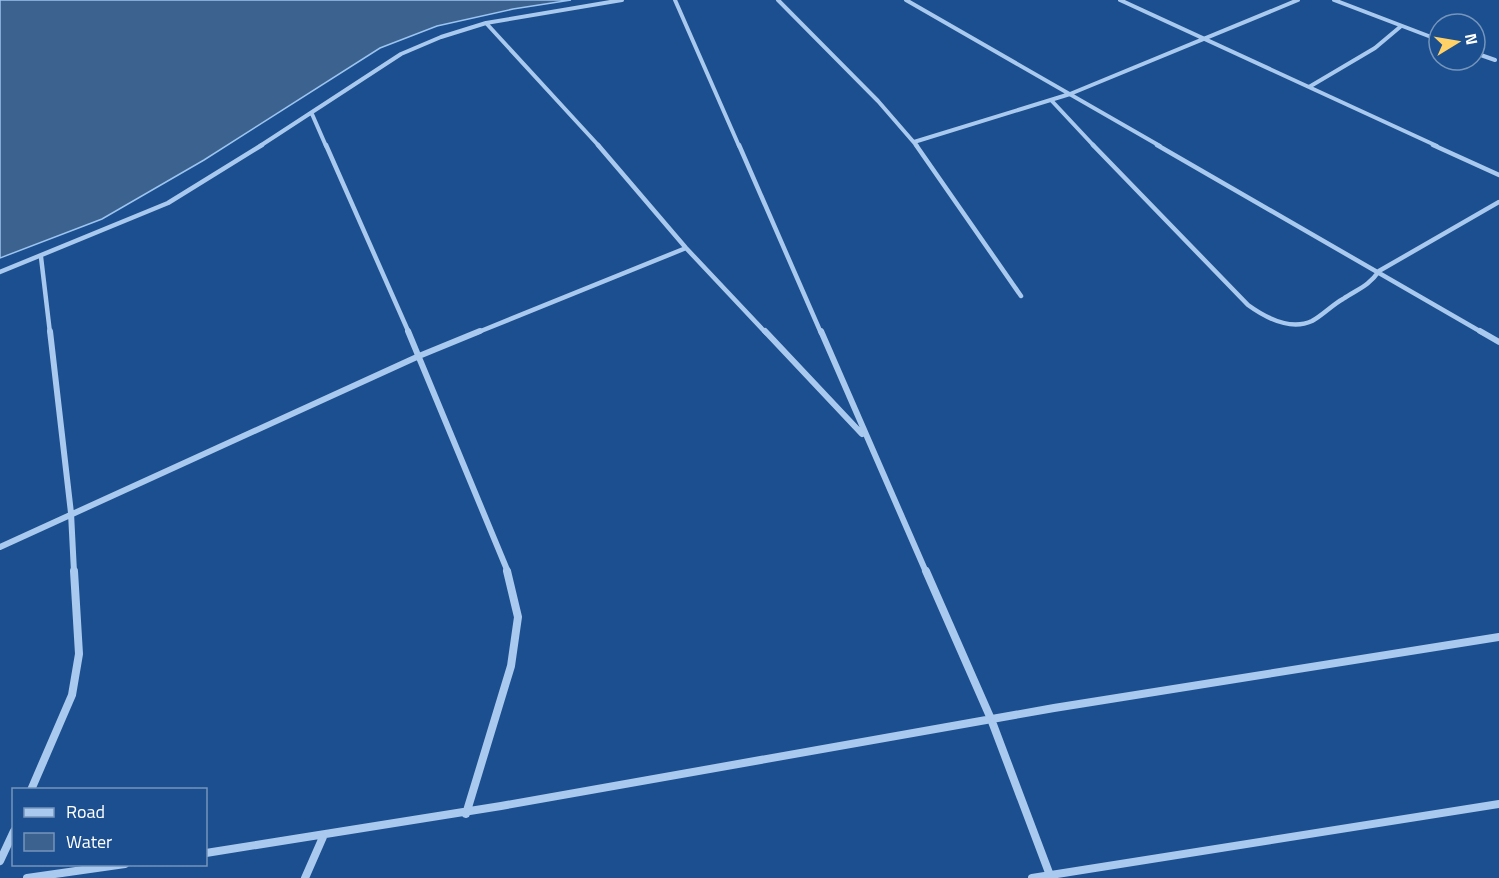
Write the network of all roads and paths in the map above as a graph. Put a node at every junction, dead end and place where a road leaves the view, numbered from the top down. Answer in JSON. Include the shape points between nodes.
{"nodes":[{"id":1,"x":622,"y":0,"type":"edge"},
{"id":2,"x":675,"y":0,"type":"edge"},
{"id":3,"x":778,"y":0,"type":"edge"},
{"id":4,"x":906,"y":0,"type":"edge"},
{"id":5,"x":1120,"y":0,"type":"edge"},
{"id":6,"x":1298,"y":0,"type":"edge"},
{"id":7,"x":1334,"y":0,"type":"edge"},
{"id":8,"x":486,"y":22,"type":"junction"},
{"id":9,"x":1400,"y":27,"type":"junction"},
{"id":10,"x":1427,"y":36,"type":"edge"},
{"id":11,"x":1203,"y":39,"type":"junction"},
{"id":12,"x":1487,"y":57,"type":"edge"},
{"id":13,"x":1495,"y":60,"type":"dead end"},
{"id":14,"x":1309,"y":87,"type":"junction"},
{"id":15,"x":1070,"y":94,"type":"junction"},
{"id":16,"x":1051,"y":100,"type":"junction"},
{"id":17,"x":312,"y":114,"type":"junction"},
{"id":18,"x":914,"y":142,"type":"junction"},
{"id":19,"x":1499,"y":175,"type":"edge"},
{"id":20,"x":1499,"y":202,"type":"edge"},
{"id":21,"x":686,"y":248,"type":"junction"},
{"id":22,"x":41,"y":257,"type":"junction"},
{"id":23,"x":0,"y":272,"type":"edge"},
{"id":24,"x":1379,"y":272,"type":"junction"},
{"id":25,"x":1021,"y":296,"type":"dead end"},
{"id":26,"x":1499,"y":342,"type":"edge"},
{"id":27,"x":419,"y":356,"type":"junction"},
{"id":28,"x":867,"y":439,"type":"junction"},
{"id":29,"x":71,"y":513,"type":"junction"},
{"id":30,"x":0,"y":547,"type":"edge"},
{"id":31,"x":1499,"y":637,"type":"edge"},
{"id":32,"x":991,"y":719,"type":"junction"},
{"id":33,"x":31,"y":788,"type":"edge"},
{"id":34,"x":1499,"y":804,"type":"edge"},
{"id":35,"x":466,"y":814,"type":"junction"},
{"id":36,"x":12,"y":835,"type":"edge"},
{"id":37,"x":323,"y":837,"type":"junction"},
{"id":38,"x":207,"y":853,"type":"edge"},
{"id":39,"x":0,"y":861,"type":"edge"},
{"id":40,"x":111,"y":866,"type":"edge"},
{"id":41,"x":1050,"y":876,"type":"edge"},
{"id":42,"x":27,"y":878,"type":"edge"},
{"id":43,"x":305,"y":878,"type":"edge"},
{"id":44,"x":1032,"y":878,"type":"edge"}],
"edges":[{"from":1,"to":8,"type":"street"},
{"from":2,"to":28,"type":"street"},
{"from":3,"to":18,"type":"street"},
{"from":4,"to":15,"type":"street"},
{"from":5,"to":11,"type":"street"},
{"from":6,"to":11,"type":"street"},
{"from":7,"to":9,"type":"street"},
{"from":8,"to":17,"type":"street","via":[[401,54]]},
{"from":8,"to":21,"type":"street"},
{"from":9,"to":10,"type":"street"},
{"from":9,"to":14,"type":"street","via":[[1375,48]]},
{"from":11,"to":14,"type":"street"},
{"from":11,"to":15,"type":"street"},
{"from":12,"to":13,"type":"street"},
{"from":14,"to":19,"type":"street"},
{"from":15,"to":16,"type":"street"},
{"from":15,"to":24,"type":"street"},
{"from":16,"to":18,"type":"street"},
{"from":16,"to":24,"type":"street","via":[[1173,229],[1248,305],[1267,319],[1304,324],[1314,320],[1370,284]]},
{"from":17,"to":22,"type":"street","via":[[168,203]]},
{"from":17,"to":27,"type":"street"},
{"from":18,"to":25,"type":"street"},
{"from":20,"to":24,"type":"street"},
{"from":21,"to":27,"type":"street"},
{"from":21,"to":28,"type":"street"},
{"from":22,"to":23,"type":"street"},
{"from":22,"to":29,"type":"street"},
{"from":24,"to":26,"type":"street"},
{"from":27,"to":29,"type":"street"},
{"from":27,"to":35,"type":"street","via":[[509,575],[518,616],[512,666]]},
{"from":28,"to":32,"type":"street"},
{"from":29,"to":30,"type":"street"},
{"from":29,"to":33,"type":"street","via":[[79,654],[72,695]]},
{"from":31,"to":32,"type":"street"},
{"from":32,"to":35,"type":"street"},
{"from":32,"to":41,"type":"street"},
{"from":34,"to":41,"type":"street"},
{"from":35,"to":37,"type":"street"},
{"from":36,"to":39,"type":"street"},
{"from":37,"to":38,"type":"street"},
{"from":37,"to":43,"type":"street"},
{"from":40,"to":42,"type":"street"},
{"from":41,"to":44,"type":"street"}]}
